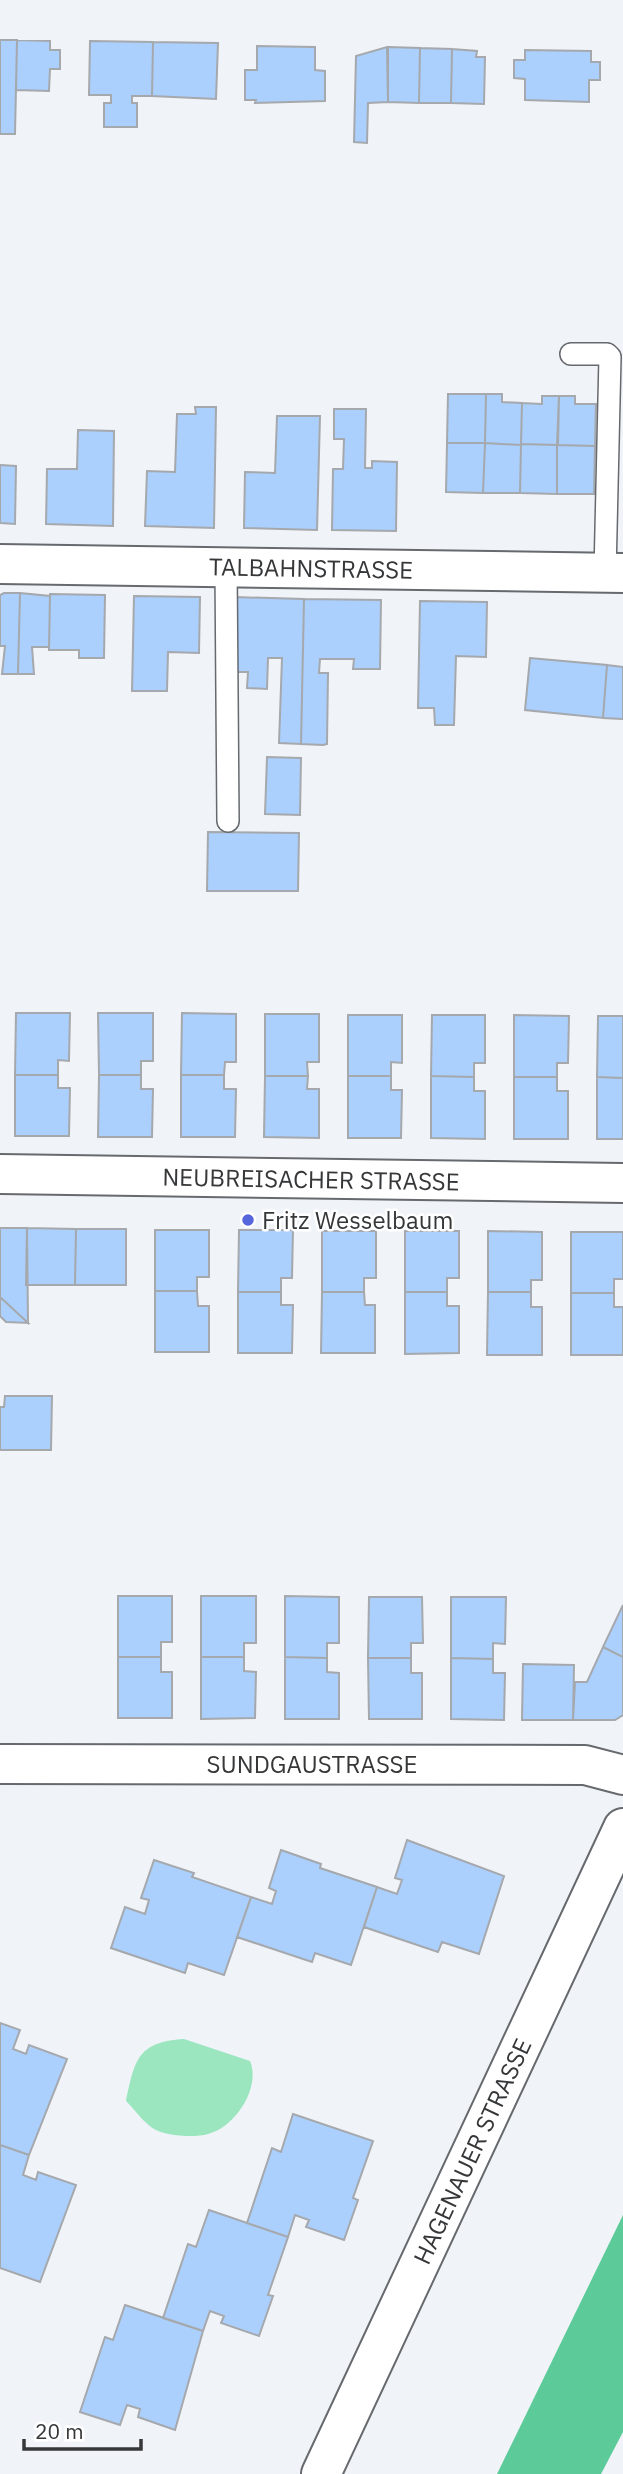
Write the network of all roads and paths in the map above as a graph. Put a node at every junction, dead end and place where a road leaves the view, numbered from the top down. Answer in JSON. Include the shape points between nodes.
{"nodes":[{"id":1,"x":571,"y":354,"type":"dead end"},
{"id":2,"x":0,"y":564,"type":"edge"},
{"id":3,"x":226,"y":567,"type":"junction"},
{"id":4,"x":614,"y":573,"type":"edge"},
{"id":5,"x":228,"y":821,"type":"dead end"},
{"id":6,"x":0,"y":1174,"type":"edge"},
{"id":7,"x":623,"y":1184,"type":"edge"},
{"id":8,"x":0,"y":1764,"type":"edge"},
{"id":9,"x":623,"y":1775,"type":"edge"},
{"id":10,"x":623,"y":1828,"type":"edge"},
{"id":11,"x":321,"y":2474,"type":"edge"}],
"edges":[{"from":1,"to":4,"type":"lane","via":[[610,357]]},
{"from":2,"to":3,"type":"street","name":"TALBAHNSTRASSE"},
{"from":3,"to":4,"type":"street","name":"TALBAHNSTRASSE"},
{"from":3,"to":5,"type":"lane"},
{"from":6,"to":7,"type":"street","name":"NEUBREISACHER STRASSE"},
{"from":8,"to":9,"type":"street","name":"SUNDGAUSTRASSE","via":[[585,1765]]},
{"from":10,"to":11,"type":"street","name":"HAGENAUER STRASSE"}]}
